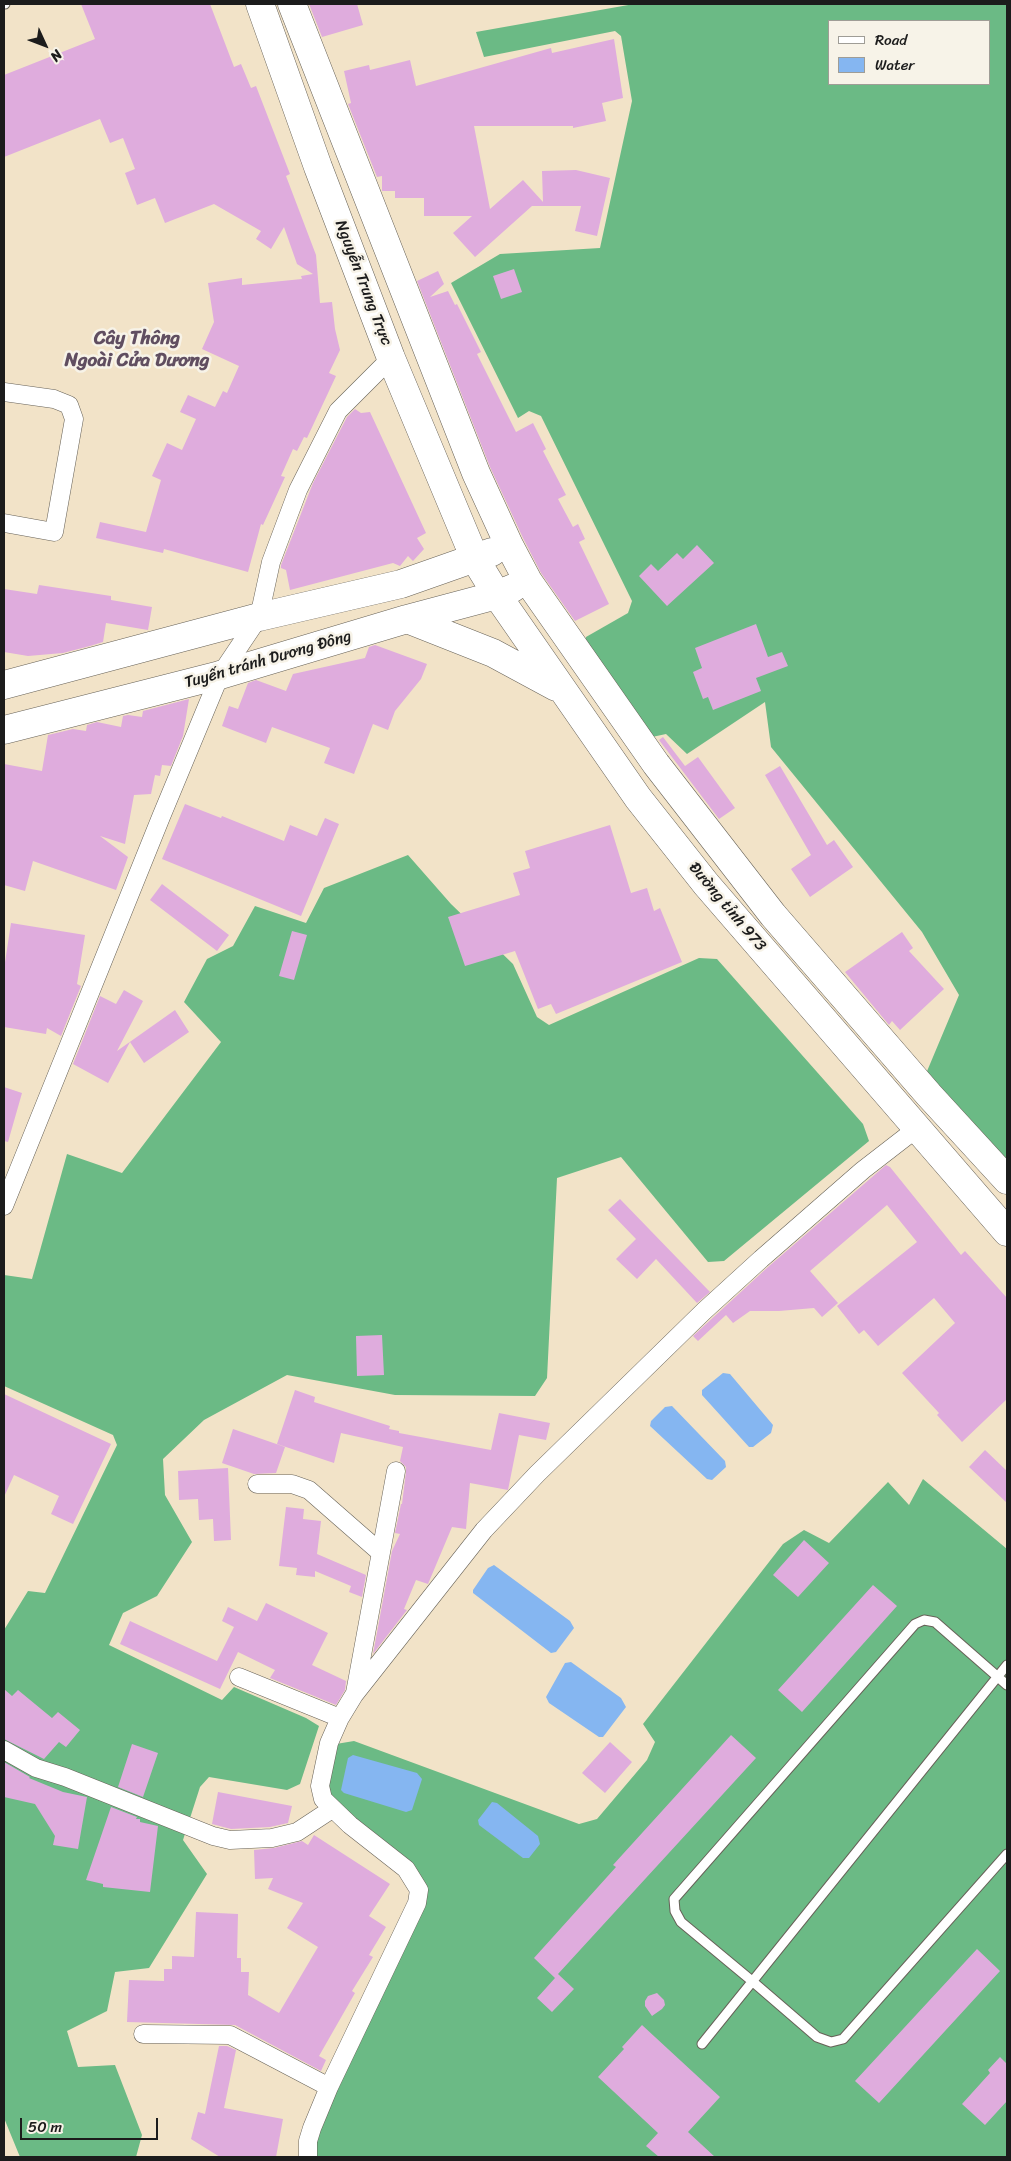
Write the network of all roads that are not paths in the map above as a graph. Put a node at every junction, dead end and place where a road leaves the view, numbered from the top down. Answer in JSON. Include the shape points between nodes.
{"nodes":[{"id":1,"x":260,"y":4,"type":"edge"},
{"id":2,"x":292,"y":4,"type":"edge"},
{"id":3,"x":391,"y":358,"type":"junction"},
{"id":4,"x":4,"y":392,"type":"edge"},
{"id":5,"x":4,"y":523,"type":"edge"},
{"id":6,"x":509,"y":545,"type":"junction"},
{"id":7,"x":476,"y":559,"type":"junction"},
{"id":8,"x":528,"y":581,"type":"junction"},
{"id":9,"x":497,"y":595,"type":"junction"},
{"id":10,"x":259,"y":617,"type":"junction"},
{"id":11,"x":407,"y":620,"type":"junction"},
{"id":12,"x":220,"y":675,"type":"junction"},
{"id":13,"x":4,"y":685,"type":"edge"},
{"id":14,"x":562,"y":691,"type":"junction"},
{"id":15,"x":4,"y":730,"type":"edge"},
{"id":16,"x":911,"y":1123,"type":"junction"},
{"id":17,"x":1007,"y":1180,"type":"edge"},
{"id":18,"x":4,"y":1206,"type":"edge"},
{"id":19,"x":1007,"y":1232,"type":"edge"},
{"id":20,"x":396,"y":1471,"type":"dead end"},
{"id":21,"x":257,"y":1484,"type":"dead end"},
{"id":22,"x":381,"y":1553,"type":"junction"},
{"id":23,"x":1007,"y":1664,"type":"edge"},
{"id":24,"x":998,"y":1676,"type":"junction"},
{"id":25,"x":239,"y":1677,"type":"dead end"},
{"id":26,"x":1007,"y":1685,"type":"edge"},
{"id":27,"x":354,"y":1696,"type":"junction"},
{"id":28,"x":340,"y":1718,"type":"junction"},
{"id":29,"x":4,"y":1750,"type":"edge"},
{"id":30,"x":332,"y":1809,"type":"junction"},
{"id":31,"x":1007,"y":1854,"type":"edge"},
{"id":32,"x":752,"y":1981,"type":"junction"},
{"id":33,"x":143,"y":2034,"type":"dead end"},
{"id":34,"x":702,"y":2044,"type":"dead end"},
{"id":35,"x":329,"y":2087,"type":"junction"},
{"id":36,"x":308,"y":2157,"type":"edge"}],
"edges":[{"from":1,"to":3,"type":"main road","name":"Nguyễn Trung Trực"},
{"from":2,"to":6,"type":"main road","via":[[476,473]]},
{"from":3,"to":7,"type":"main road","name":"Nguyễn Trung Trực"},
{"from":3,"to":10,"type":"street","via":[[338,411],[320,445],[298,490],[271,562]]},
{"from":4,"to":5,"type":"street","via":[[54,399],[69,405],[74,419],[54,532]]},
{"from":6,"to":7,"type":"main road"},
{"from":6,"to":8,"type":"main road","name":"Đường tỉnh 973"},
{"from":7,"to":9,"type":"main road","name":"Đường tỉnh 973"},
{"from":7,"to":10,"type":"main road","via":[[401,584]]},
{"from":8,"to":9,"type":"main road","name":"Tuyến tránh Dương Đông"},
{"from":8,"to":17,"type":"main road","name":"Đường tỉnh 973","via":[[712,839],[773,915]]},
{"from":9,"to":11,"type":"main road","name":"Tuyến tránh Dương Đông"},
{"from":9,"to":14,"type":"main road","name":"Đường tỉnh 973"},
{"from":10,"to":12,"type":"street"},
{"from":10,"to":13,"type":"main road"},
{"from":11,"to":12,"type":"main road","name":"Tuyến tránh Dương Đông"},
{"from":11,"to":14,"type":"main road","via":[[493,653]]},
{"from":12,"to":15,"type":"main road","name":"Tuyến tránh Dương Đông"},
{"from":12,"to":18,"type":"street"},
{"from":14,"to":16,"type":"main road","name":"Đường tỉnh 973","via":[[638,798],[706,884]]},
{"from":16,"to":19,"type":"main road","name":"Đường tỉnh 973"},
{"from":16,"to":27,"type":"street","via":[[704,1312],[537,1474],[484,1530]]},
{"from":20,"to":22,"type":"street"},
{"from":21,"to":22,"type":"street","via":[[292,1484],[309,1490]]},
{"from":22,"to":27,"type":"street"},
{"from":23,"to":24,"type":"lane"},
{"from":24,"to":26,"type":"lane"},
{"from":24,"to":32,"type":"lane"},
{"from":24,"to":32,"type":"lane","via":[[935,1622],[924,1620],[916,1624],[674,1899],[675,1911],[681,1922]]},
{"from":25,"to":28,"type":"street"},
{"from":27,"to":28,"type":"street"},
{"from":28,"to":30,"type":"street","via":[[329,1743],[320,1786],[322,1799]]},
{"from":29,"to":30,"type":"street","via":[[36,1768],[230,1840],[272,1838],[297,1832]]},
{"from":30,"to":35,"type":"street","via":[[406,1869],[419,1890],[417,1902]]},
{"from":31,"to":32,"type":"lane","via":[[843,2039],[831,2042],[817,2038]]},
{"from":32,"to":34,"type":"lane"},
{"from":33,"to":35,"type":"street","via":[[230,2035]]},
{"from":35,"to":36,"type":"street","via":[[312,2128]]}]}
